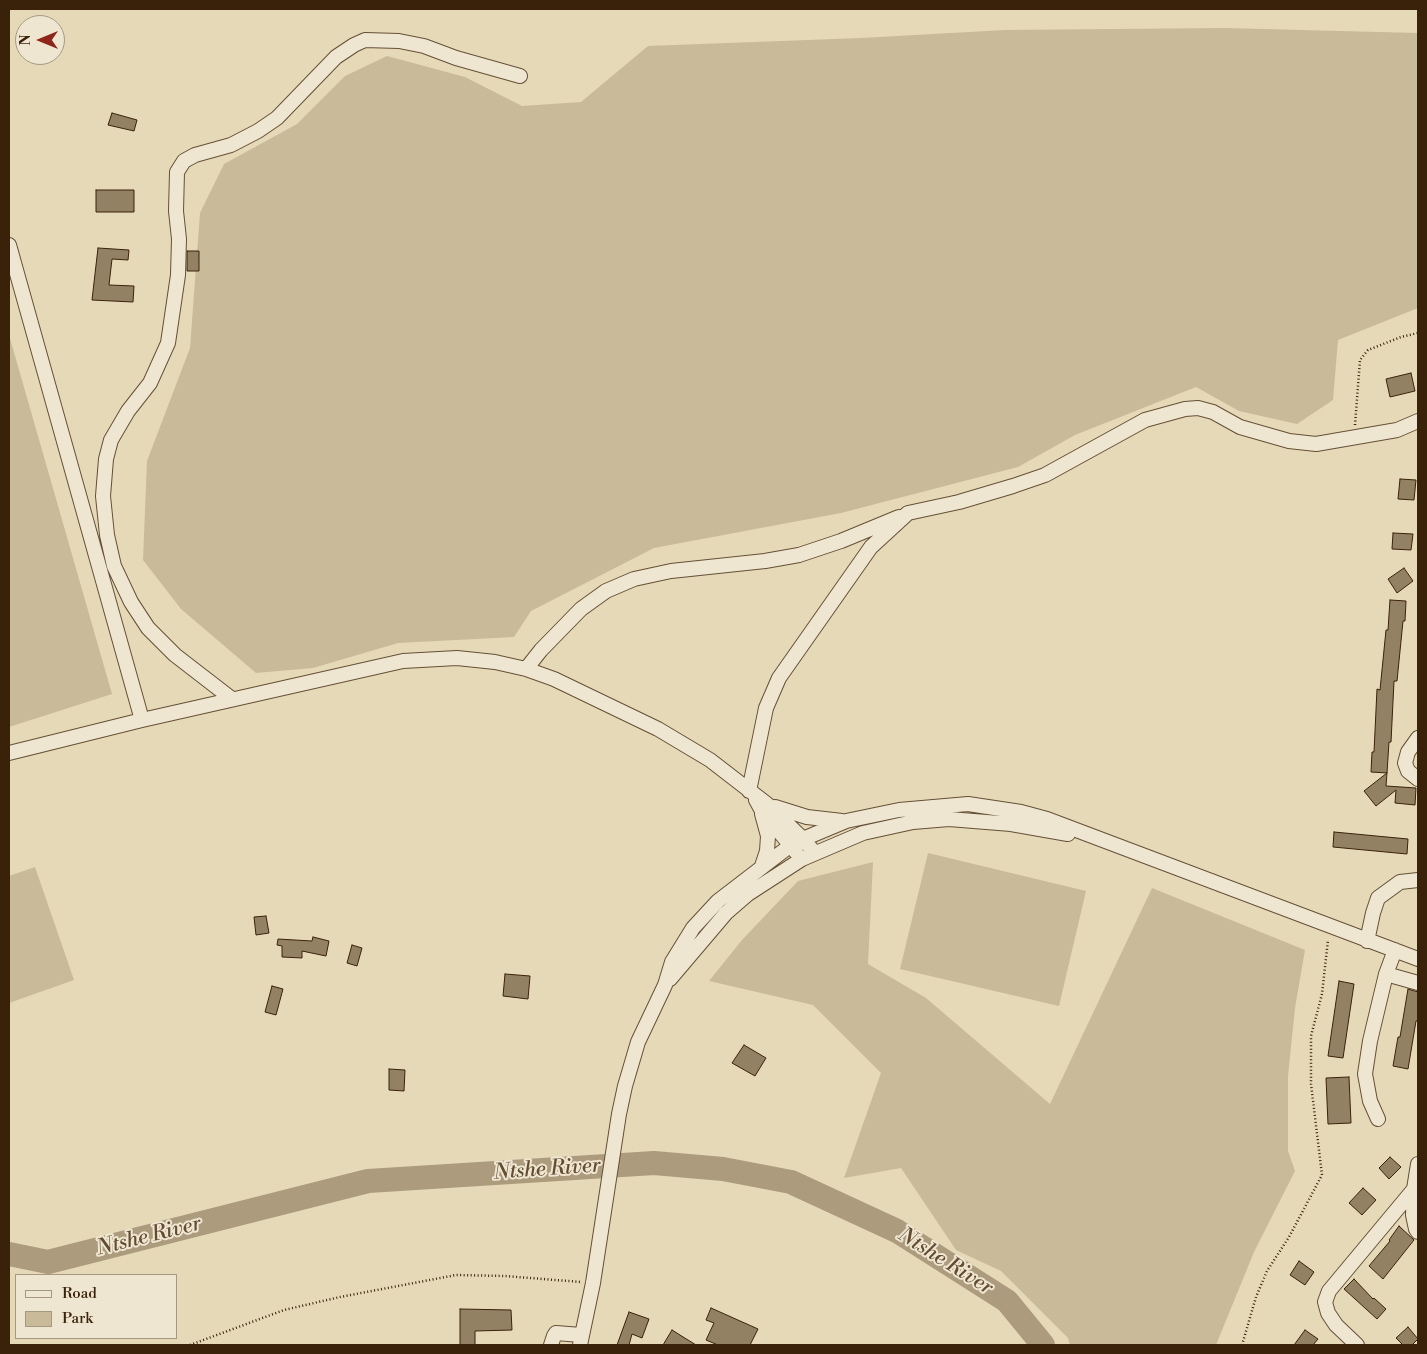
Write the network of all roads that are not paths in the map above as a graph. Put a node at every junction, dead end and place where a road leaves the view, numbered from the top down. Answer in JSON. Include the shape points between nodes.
{"nodes":[{"id":1,"x":520,"y":76,"type":"dead end"},
{"id":2,"x":9,"y":245,"type":"edge"},
{"id":3,"x":1418,"y":421,"type":"edge"},
{"id":4,"x":908,"y":513,"type":"junction"},
{"id":5,"x":526,"y":669,"type":"junction"},
{"id":6,"x":232,"y":699,"type":"junction"},
{"id":7,"x":142,"y":720,"type":"junction"},
{"id":8,"x":1418,"y":738,"type":"edge"},
{"id":9,"x":9,"y":753,"type":"edge"},
{"id":10,"x":1418,"y":779,"type":"edge"},
{"id":11,"x":751,"y":793,"type":"junction"},
{"id":12,"x":765,"y":807,"type":"junction"},
{"id":13,"x":846,"y":821,"type":"junction"},
{"id":14,"x":1101,"y":840,"type":"junction"},
{"id":15,"x":797,"y":842,"type":"junction"},
{"id":16,"x":815,"y":853,"type":"junction"},
{"id":17,"x":802,"y":860,"type":"junction"},
{"id":18,"x":762,"y":866,"type":"junction"},
{"id":19,"x":1418,"y":880,"type":"edge"},
{"id":20,"x":1366,"y":941,"type":"junction"},
{"id":21,"x":1395,"y":950,"type":"junction"},
{"id":22,"x":1418,"y":959,"type":"edge"},
{"id":23,"x":1386,"y":974,"type":"junction"},
{"id":24,"x":1418,"y":983,"type":"edge"},
{"id":25,"x":665,"y":985,"type":"junction"},
{"id":26,"x":1378,"y":1120,"type":"dead end"},
{"id":27,"x":1418,"y":1164,"type":"edge"},
{"id":28,"x":1414,"y":1189,"type":"junction"},
{"id":29,"x":1418,"y":1232,"type":"edge"},
{"id":30,"x":581,"y":1340,"type":"edge"},
{"id":31,"x":551,"y":1345,"type":"edge"},
{"id":32,"x":1356,"y":1345,"type":"edge"}],
"edges":[{"from":1,"to":6,"type":"street","via":[[424,46],[380,39],[365,40],[336,57],[277,118],[231,145],[195,155],[184,161],[177,172],[178,275],[168,343],[150,383],[111,440],[103,496],[107,535],[114,566],[148,628],[175,655]]},
{"from":2,"to":7,"type":"street"},
{"from":3,"to":4,"type":"street","via":[[1397,430],[1316,444],[1289,441],[1240,427],[1212,412],[1185,408],[1145,420],[1037,478],[959,502]]},
{"from":4,"to":5,"type":"street","via":[[799,555],[671,571],[606,591],[581,610]]},
{"from":4,"to":11,"type":"street","via":[[871,547],[779,678],[766,708]]},
{"from":5,"to":6,"type":"street","via":[[457,658],[403,661]]},
{"from":5,"to":11,"type":"street","via":[[658,729],[710,760]]},
{"from":6,"to":7,"type":"street"},
{"from":7,"to":9,"type":"street"},
{"from":8,"to":10,"type":"street","via":[[1405,763],[1408,771]]},
{"from":11,"to":12,"type":"street"},
{"from":12,"to":13,"type":"street","via":[[807,817]]},
{"from":12,"to":15,"type":"street"},
{"from":12,"to":18,"type":"street","via":[[768,836]]},
{"from":13,"to":14,"type":"street","via":[[899,810],[968,804],[1047,819]]},
{"from":13,"to":15,"type":"street"},
{"from":14,"to":16,"type":"street","via":[[1010,824],[949,819],[889,826]]},
{"from":14,"to":20,"type":"street"},
{"from":15,"to":16,"type":"street"},
{"from":15,"to":17,"type":"street"},
{"from":15,"to":18,"type":"street"},
{"from":16,"to":17,"type":"street"},
{"from":17,"to":25,"type":"street","via":[[748,894],[726,913]]},
{"from":18,"to":25,"type":"street","via":[[699,919],[672,962]]},
{"from":19,"to":20,"type":"street","via":[[1400,882],[1378,898]]},
{"from":20,"to":21,"type":"street"},
{"from":21,"to":22,"type":"street"},
{"from":21,"to":23,"type":"street"},
{"from":23,"to":24,"type":"street"},
{"from":23,"to":26,"type":"street","via":[[1365,1074],[1370,1101]]},
{"from":25,"to":30,"type":"street","via":[[638,1042],[625,1086]]},
{"from":27,"to":28,"type":"street"},
{"from":28,"to":29,"type":"street","via":[[1413,1215]]},
{"from":28,"to":32,"type":"street","via":[[1328,1291],[1324,1302],[1328,1313]]},
{"from":30,"to":31,"type":"street","via":[[556,1333]]}]}
